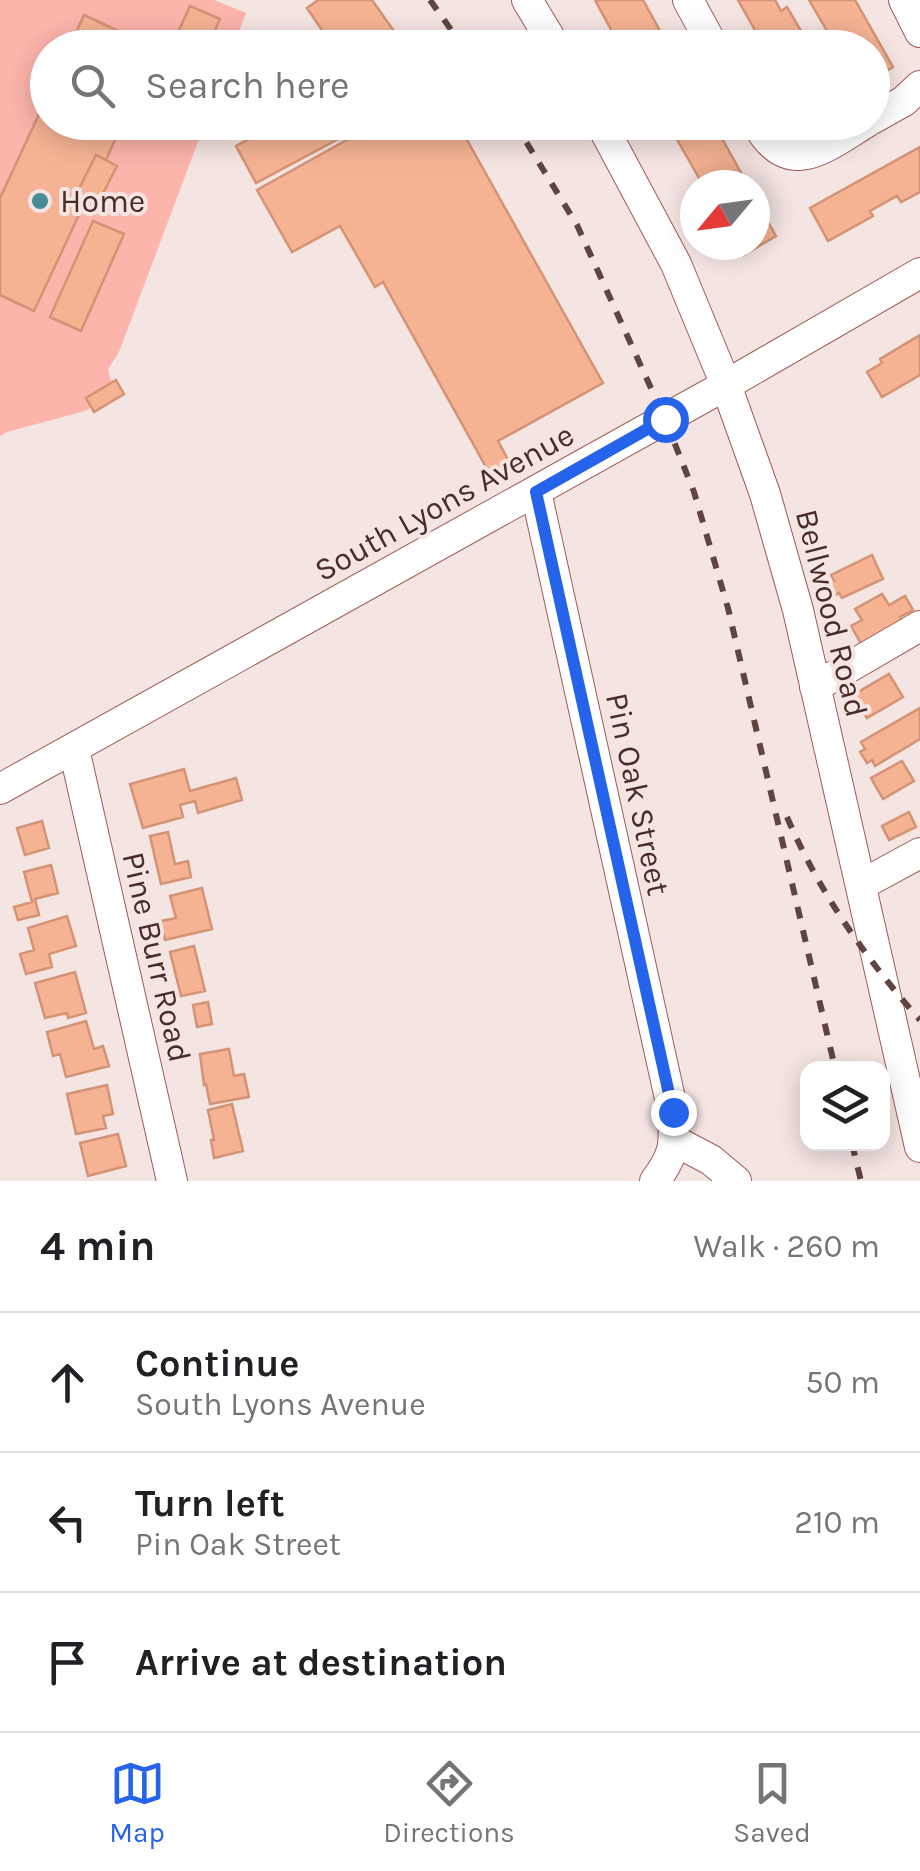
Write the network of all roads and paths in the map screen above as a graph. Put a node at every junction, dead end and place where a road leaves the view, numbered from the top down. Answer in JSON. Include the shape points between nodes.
{"nodes":[{"id":1,"x":527,"y":0,"type":"edge"},
{"id":2,"x":688,"y":0,"type":"edge"},
{"id":3,"x":904,"y":0,"type":"edge"},
{"id":4,"x":545,"y":30,"type":"edge"},
{"id":5,"x":704,"y":30,"type":"edge"},
{"id":6,"x":920,"y":32,"type":"edge"},
{"id":7,"x":920,"y":86,"type":"edge"},
{"id":8,"x":890,"y":109,"type":"edge"},
{"id":9,"x":610,"y":140,"type":"edge"},
{"id":10,"x":766,"y":140,"type":"edge"},
{"id":11,"x":835,"y":140,"type":"edge"},
{"id":12,"x":920,"y":273,"type":"edge"},
{"id":13,"x":726,"y":385,"type":"junction"},
{"id":14,"x":536,"y":492,"type":"junction"},
{"id":15,"x":920,"y":626,"type":"edge"},
{"id":16,"x":815,"y":687,"type":"junction"},
{"id":17,"x":74,"y":748,"type":"junction"},
{"id":18,"x":0,"y":789,"type":"edge"},
{"id":19,"x":920,"y":853,"type":"edge"},
{"id":20,"x":862,"y":885,"type":"junction"},
{"id":21,"x":674,"y":1126,"type":"junction"},
{"id":22,"x":920,"y":1148,"type":"edge"},
{"id":23,"x":172,"y":1181,"type":"edge"},
{"id":24,"x":655,"y":1181,"type":"edge"},
{"id":25,"x":736,"y":1181,"type":"edge"}],
"edges":[{"from":1,"to":4,"type":"street"},
{"from":2,"to":5,"type":"street"},
{"from":3,"to":6,"type":"street"},
{"from":7,"to":8,"type":"street"},
{"from":9,"to":13,"type":"street","name":"Bellwood Road","via":[[676,264]]},
{"from":10,"to":11,"type":"street","via":[[786,155],[808,155]]},
{"from":12,"to":13,"type":"street","name":"South Lyons Avenue"},
{"from":13,"to":14,"type":"street","name":"South Lyons Avenue"},
{"from":13,"to":16,"type":"street","name":"Bellwood Road","via":[[784,556]]},
{"from":14,"to":17,"type":"street","name":"South Lyons Avenue"},
{"from":14,"to":21,"type":"street","name":"Pin Oak Street"},
{"from":15,"to":16,"type":"street"},
{"from":16,"to":20,"type":"street","name":"Bellwood Road"},
{"from":17,"to":18,"type":"street","name":"South Lyons Avenue"},
{"from":17,"to":23,"type":"street","name":"Pine Burr Road"},
{"from":19,"to":20,"type":"street"},
{"from":20,"to":22,"type":"street","name":"Bellwood Road"},
{"from":21,"to":24,"type":"street","via":[[668,1162]]},
{"from":21,"to":25,"type":"street"}]}
